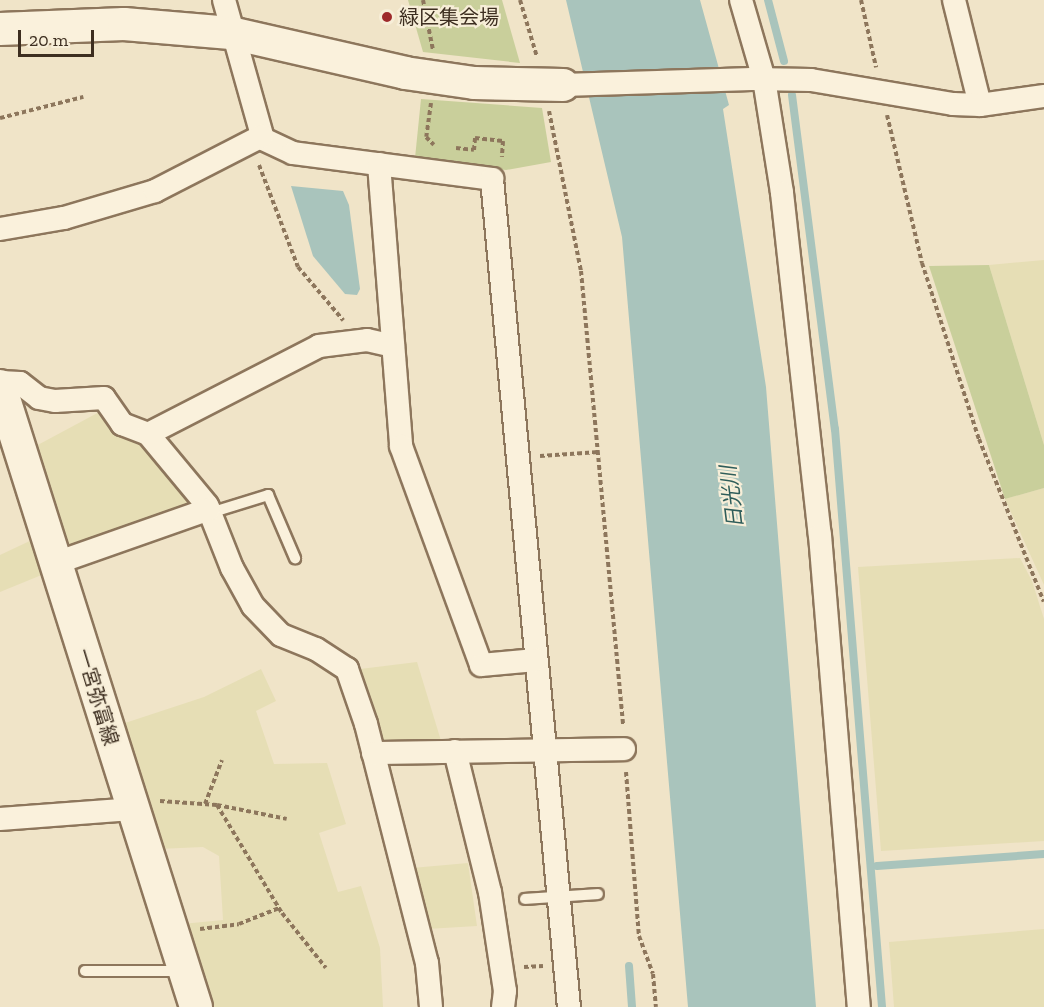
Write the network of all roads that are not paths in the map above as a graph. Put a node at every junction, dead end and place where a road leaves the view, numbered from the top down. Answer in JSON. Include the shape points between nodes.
{"nodes":[{"id":1,"x":224,"y":0,"type":"edge"},
{"id":2,"x":741,"y":0,"type":"edge"},
{"id":3,"x":954,"y":0,"type":"edge"},
{"id":4,"x":0,"y":29,"type":"edge"},
{"id":5,"x":231,"y":33,"type":"junction"},
{"id":6,"x":758,"y":79,"type":"junction"},
{"id":7,"x":553,"y":85,"type":"joint"},
{"id":8,"x":1044,"y":96,"type":"edge"},
{"id":9,"x":980,"y":105,"type":"junction"},
{"id":10,"x":262,"y":138,"type":"junction"},
{"id":11,"x":379,"y":164,"type":"junction"},
{"id":12,"x":0,"y":230,"type":"edge"},
{"id":13,"x":393,"y":346,"type":"junction"},
{"id":14,"x":0,"y":384,"type":"edge"},
{"id":15,"x":148,"y":434,"type":"junction"},
{"id":16,"x":209,"y":511,"type":"junction"},
{"id":17,"x":295,"y":558,"type":"dead end"},
{"id":18,"x":56,"y":563,"type":"junction"},
{"id":19,"x":536,"y":660,"type":"junction"},
{"id":20,"x":624,"y":748,"type":"road end"},
{"id":21,"x":545,"y":749,"type":"junction"},
{"id":22,"x":455,"y":751,"type":"junction"},
{"id":23,"x":374,"y":753,"type":"junction"},
{"id":24,"x":131,"y":804,"type":"junction"},
{"id":25,"x":0,"y":819,"type":"edge"},
{"id":26,"x":598,"y":894,"type":"dead end"},
{"id":27,"x":558,"y":897,"type":"junction"},
{"id":28,"x":525,"y":899,"type":"dead end"},
{"id":29,"x":84,"y":971,"type":"dead end"},
{"id":30,"x":184,"y":971,"type":"junction"},
{"id":31,"x":196,"y":1007,"type":"edge"},
{"id":32,"x":430,"y":1007,"type":"edge"},
{"id":33,"x":503,"y":1007,"type":"edge"},
{"id":34,"x":569,"y":1007,"type":"edge"},
{"id":35,"x":859,"y":1007,"type":"edge"}],
"edges":[{"from":1,"to":5,"type":"street"},
{"from":2,"to":6,"type":"street"},
{"from":3,"to":9,"type":"street"},
{"from":4,"to":5,"type":"main road","via":[[124,24]]},
{"from":5,"to":7,"type":"main road","via":[[440,78]]},
{"from":5,"to":10,"type":"street"},
{"from":6,"to":7,"type":"street"},
{"from":6,"to":9,"type":"street","via":[[811,80]]},
{"from":6,"to":35,"type":"street","via":[[782,193],[820,536]]},
{"from":8,"to":9,"type":"street"},
{"from":10,"to":11,"type":"street","via":[[293,153]]},
{"from":10,"to":12,"type":"street","via":[[155,191],[64,218]]},
{"from":11,"to":13,"type":"street"},
{"from":11,"to":19,"type":"street","via":[[492,179]]},
{"from":13,"to":15,"type":"street","via":[[360,341],[318,346]]},
{"from":13,"to":19,"type":"street","via":[[401,446],[481,665]]},
{"from":14,"to":15,"type":"street","via":[[20,383],[39,398],[55,401],[104,398],[122,424]]},
{"from":14,"to":18,"type":"main road","name":"一宮弥富線"},
{"from":15,"to":16,"type":"street"},
{"from":16,"to":17,"type":"lane","via":[[268,495]]},
{"from":16,"to":18,"type":"street"},
{"from":16,"to":23,"type":"street","via":[[253,606],[281,635],[316,649],[347,669]]},
{"from":18,"to":24,"type":"main road","name":"一宮弥富線"},
{"from":19,"to":21,"type":"street"},
{"from":20,"to":21,"type":"street"},
{"from":21,"to":22,"type":"street"},
{"from":21,"to":27,"type":"street"},
{"from":22,"to":23,"type":"street"},
{"from":22,"to":33,"type":"street","via":[[490,892]]},
{"from":23,"to":32,"type":"street","via":[[427,963]]},
{"from":24,"to":25,"type":"street"},
{"from":24,"to":30,"type":"main road","name":"一宮弥富線"},
{"from":26,"to":27,"type":"lane"},
{"from":27,"to":28,"type":"lane"},
{"from":27,"to":34,"type":"street"},
{"from":29,"to":30,"type":"lane"},
{"from":30,"to":31,"type":"main road","name":"一宮弥富線"}]}
